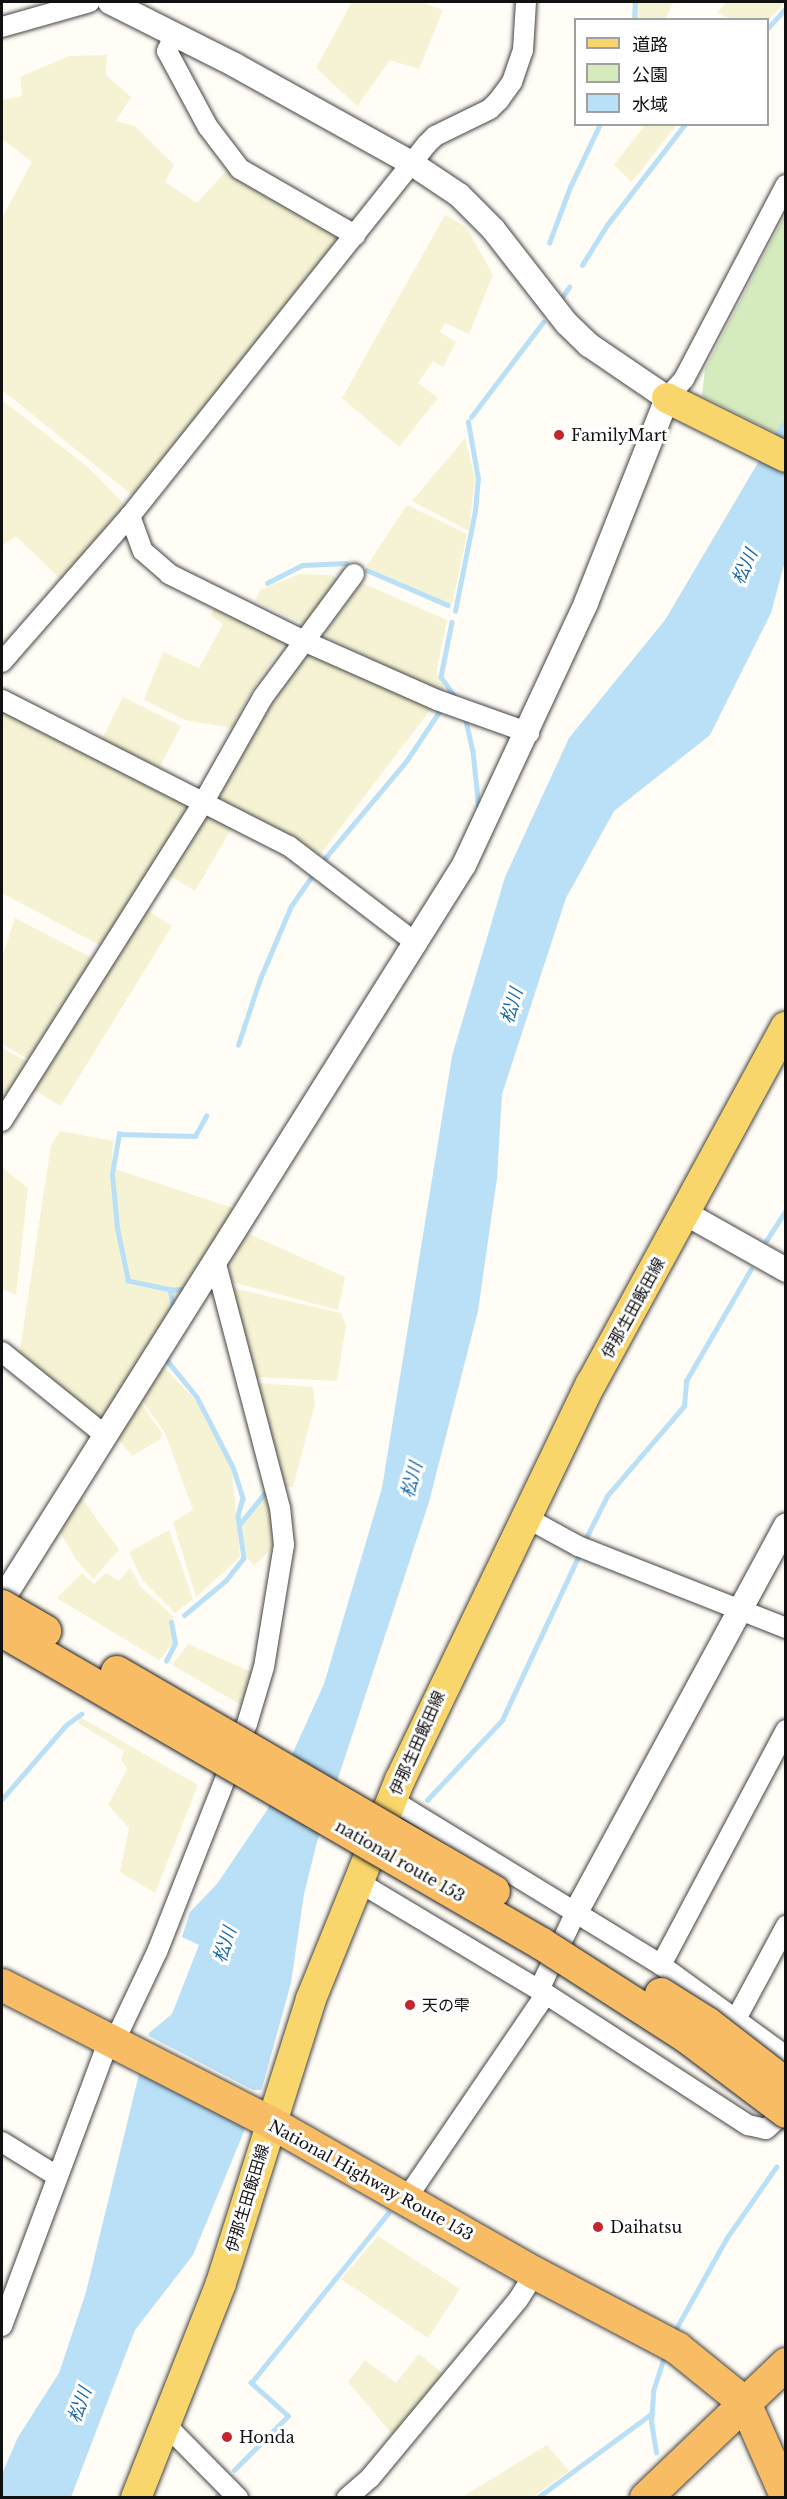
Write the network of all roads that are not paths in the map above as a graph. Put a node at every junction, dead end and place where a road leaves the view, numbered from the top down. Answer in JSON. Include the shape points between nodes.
{"nodes":[{"id":1,"x":90,"y":2,"type":"edge"},
{"id":2,"x":110,"y":2,"type":"edge"},
{"id":3,"x":526,"y":2,"type":"edge"},
{"id":4,"x":139,"y":8,"type":"edge"},
{"id":5,"x":2,"y":27,"type":"edge"},
{"id":6,"x":175,"y":34,"type":"junction"},
{"id":7,"x":411,"y":163,"type":"junction"},
{"id":8,"x":786,"y":185,"type":"edge"},
{"id":9,"x":355,"y":235,"type":"junction"},
{"id":10,"x":667,"y":398,"type":"junction"},
{"id":11,"x":786,"y":457,"type":"edge"},
{"id":12,"x":130,"y":516,"type":"junction"},
{"id":13,"x":354,"y":574,"type":"dead end"},
{"id":14,"x":306,"y":642,"type":"junction"},
{"id":15,"x":2,"y":662,"type":"edge"},
{"id":16,"x":2,"y":700,"type":"edge"},
{"id":17,"x":529,"y":733,"type":"junction"},
{"id":18,"x":202,"y":804,"type":"junction"},
{"id":19,"x":417,"y":944,"type":"junction"},
{"id":20,"x":786,"y":1027,"type":"edge"},
{"id":21,"x":2,"y":1121,"type":"edge"},
{"id":22,"x":686,"y":1213,"type":"junction"},
{"id":23,"x":216,"y":1263,"type":"junction"},
{"id":24,"x":786,"y":1270,"type":"edge"},
{"id":25,"x":2,"y":1352,"type":"edge"},
{"id":26,"x":105,"y":1435,"type":"junction"},
{"id":27,"x":525,"y":1517,"type":"junction"},
{"id":28,"x":786,"y":1526,"type":"edge"},
{"id":29,"x":2,"y":1600,"type":"edge"},
{"id":30,"x":2,"y":1606,"type":"edge"},
{"id":31,"x":741,"y":1609,"type":"junction"},
{"id":32,"x":786,"y":1628,"type":"edge"},
{"id":33,"x":2,"y":1631,"type":"edge"},
{"id":34,"x":786,"y":1730,"type":"edge"},
{"id":35,"x":392,"y":1800,"type":"junction"},
{"id":36,"x":357,"y":1881,"type":"junction"},
{"id":37,"x":575,"y":1914,"type":"junction"},
{"id":38,"x":786,"y":1926,"type":"edge"},
{"id":39,"x":661,"y":1965,"type":"junction"},
{"id":40,"x":2,"y":1985,"type":"edge"},
{"id":41,"x":542,"y":1992,"type":"junction"},
{"id":42,"x":736,"y":2019,"type":"junction"},
{"id":43,"x":114,"y":2043,"type":"junction"},
{"id":44,"x":786,"y":2056,"type":"edge"},
{"id":45,"x":786,"y":2084,"type":"edge"},
{"id":46,"x":786,"y":2111,"type":"edge"},
{"id":47,"x":262,"y":2119,"type":"junction"},
{"id":48,"x":2,"y":2142,"type":"edge"},
{"id":49,"x":57,"y":2176,"type":"junction"},
{"id":50,"x":406,"y":2199,"type":"junction"},
{"id":51,"x":535,"y":2273,"type":"junction"},
{"id":52,"x":2,"y":2326,"type":"edge"},
{"id":53,"x":786,"y":2364,"type":"edge"},
{"id":54,"x":737,"y":2403,"type":"junction"},
{"id":55,"x":166,"y":2425,"type":"junction"},
{"id":56,"x":786,"y":2496,"type":"edge"},
{"id":57,"x":136,"y":2498,"type":"edge"},
{"id":58,"x":238,"y":2498,"type":"edge"},
{"id":59,"x":347,"y":2498,"type":"edge"},
{"id":60,"x":646,"y":2498,"type":"edge"},
{"id":61,"x":771,"y":2498,"type":"edge"}],
"edges":[{"from":1,"to":5,"type":"street"},
{"from":2,"to":4,"type":"street"},
{"from":3,"to":7,"type":"street","via":[[524,50],[512,82],[490,109],[435,136]]},
{"from":4,"to":6,"type":"street"},
{"from":6,"to":7,"type":"street"},
{"from":6,"to":9,"type":"street","via":[[167,51],[208,127],[240,169]]},
{"from":7,"to":9,"type":"street"},
{"from":7,"to":10,"type":"street","via":[[459,195],[493,229],[567,324],[589,345]]},
{"from":8,"to":10,"type":"street","via":[[684,379]]},
{"from":9,"to":12,"type":"street"},
{"from":10,"to":11,"type":"main road"},
{"from":10,"to":17,"type":"street","via":[[586,603]]},
{"from":12,"to":14,"type":"street","via":[[143,551],[169,574]]},
{"from":12,"to":15,"type":"street"},
{"from":13,"to":14,"type":"street"},
{"from":14,"to":17,"type":"street","via":[[476,717]]},
{"from":14,"to":18,"type":"street","via":[[263,697]]},
{"from":16,"to":18,"type":"street"},
{"from":17,"to":19,"type":"street","via":[[464,865]]},
{"from":18,"to":19,"type":"street","via":[[289,846]]},
{"from":18,"to":21,"type":"street"},
{"from":19,"to":23,"type":"street"},
{"from":20,"to":22,"type":"main road","name":"伊那生田飯田線"},
{"from":22,"to":24,"type":"street"},
{"from":22,"to":27,"type":"main road","name":"伊那生田飯田線","via":[[591,1384]]},
{"from":23,"to":26,"type":"street"},
{"from":23,"to":43,"type":"street","via":[[280,1508],[284,1545],[264,1667],[247,1724],[158,1952]]},
{"from":25,"to":26,"type":"street"},
{"from":26,"to":29,"type":"street"},
{"from":27,"to":31,"type":"street","via":[[583,1547]]},
{"from":27,"to":35,"type":"main road","name":"伊那生田飯田線"},
{"from":28,"to":31,"type":"street"},
{"from":30,"to":45,"type":"highway","name":"national route 153","bridge":true,"via":[[560,1931],[707,2023]]},
{"from":31,"to":32,"type":"street"},
{"from":31,"to":37,"type":"street"},
{"from":33,"to":46,"type":"highway","name":"national route 153","bridge":true,"via":[[542,1944],[684,2035]]},
{"from":34,"to":39,"type":"street"},
{"from":35,"to":36,"type":"main road","name":"伊那生田飯田線"},
{"from":35,"to":37,"type":"street"},
{"from":36,"to":41,"type":"street"},
{"from":36,"to":47,"type":"main road","name":"伊那生田飯田線"},
{"from":37,"to":39,"type":"street"},
{"from":37,"to":41,"type":"street"},
{"from":38,"to":42,"type":"street"},
{"from":39,"to":42,"type":"street"},
{"from":40,"to":43,"type":"highway","name":"National Highway Route 153"},
{"from":41,"to":46,"type":"street","via":[[748,2125],[766,2129]]},
{"from":41,"to":50,"type":"street"},
{"from":42,"to":44,"type":"street"},
{"from":43,"to":47,"type":"highway","name":"National Highway Route 153"},
{"from":43,"to":49,"type":"street"},
{"from":47,"to":50,"type":"highway","name":"National Highway Route 153"},
{"from":47,"to":55,"type":"main road","name":"伊那生田飯田線","via":[[221,2283]]},
{"from":48,"to":49,"type":"street"},
{"from":49,"to":52,"type":"street"},
{"from":50,"to":51,"type":"highway","name":"National Highway Route 153"},
{"from":51,"to":54,"type":"highway","name":"National Highway Route 153","via":[[668,2343],[708,2372]]},
{"from":51,"to":59,"type":"street","via":[[518,2300],[370,2478]]},
{"from":53,"to":54,"type":"highway"},
{"from":54,"to":56,"type":"highway"},
{"from":54,"to":60,"type":"highway"},
{"from":54,"to":61,"type":"highway"},
{"from":55,"to":57,"type":"main road","name":"伊那生田飯田線"},
{"from":55,"to":58,"type":"street"}]}
